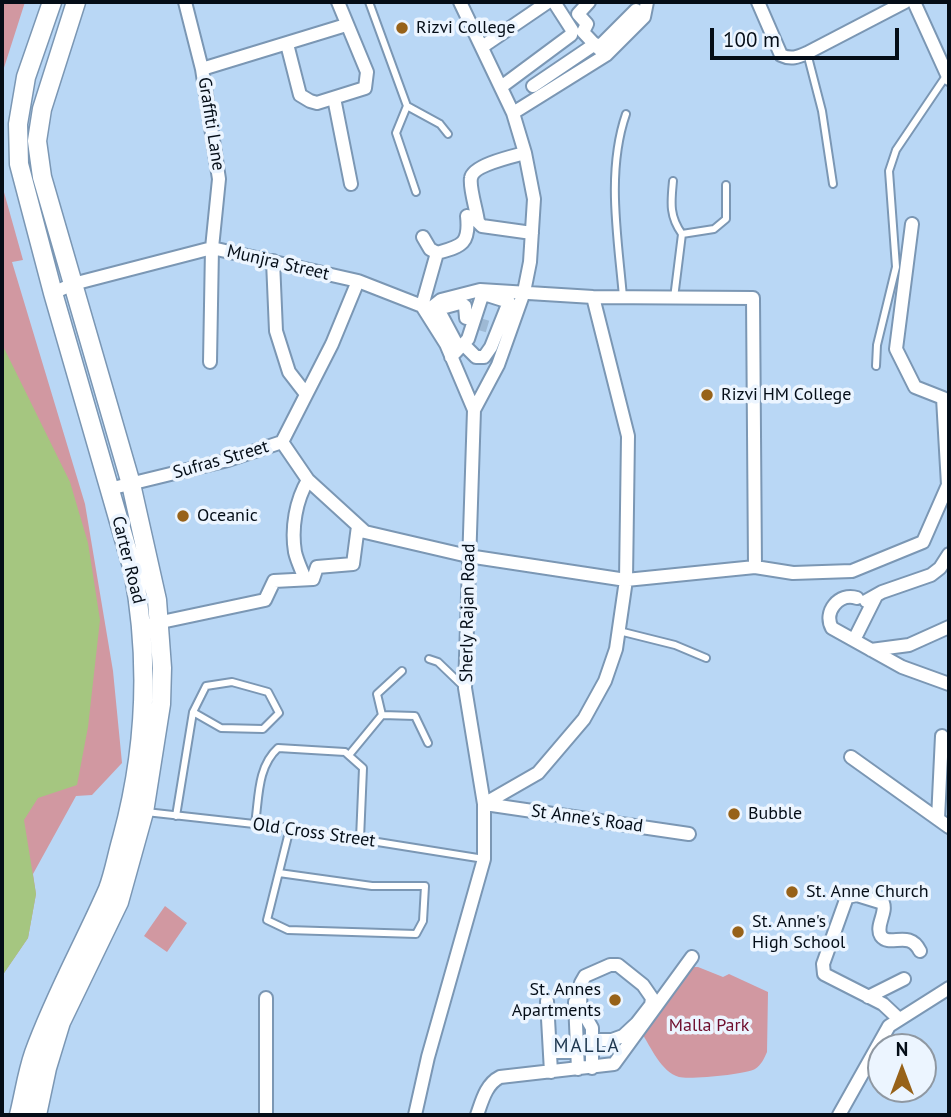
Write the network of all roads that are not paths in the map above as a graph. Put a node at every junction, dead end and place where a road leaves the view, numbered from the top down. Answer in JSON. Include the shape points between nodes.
{"nodes":[{"id":1,"x":52,"y":2,"type":"edge"},
{"id":2,"x":76,"y":2,"type":"edge"},
{"id":3,"x":185,"y":2,"type":"edge"},
{"id":4,"x":338,"y":2,"type":"edge"},
{"id":5,"x":369,"y":2,"type":"edge"},
{"id":6,"x":460,"y":2,"type":"edge"},
{"id":7,"x":548,"y":2,"type":"edge"},
{"id":8,"x":554,"y":2,"type":"edge"},
{"id":9,"x":589,"y":2,"type":"edge"},
{"id":10,"x":647,"y":2,"type":"edge"},
{"id":11,"x":758,"y":2,"type":"edge"},
{"id":12,"x":905,"y":2,"type":"edge"},
{"id":13,"x":914,"y":2,"type":"edge"},
{"id":14,"x":534,"y":6,"type":"edge"},
{"id":15,"x":636,"y":10,"type":"edge"},
{"id":16,"x":346,"y":25,"type":"junction"},
{"id":17,"x":288,"y":44,"type":"junction"},
{"id":18,"x":482,"y":47,"type":"junction"},
{"id":19,"x":599,"y":49,"type":"junction"},
{"id":20,"x":807,"y":53,"type":"junction"},
{"id":21,"x":202,"y":69,"type":"junction"},
{"id":22,"x":948,"y":77,"type":"edge"},
{"id":23,"x":533,"y":86,"type":"dead end"},
{"id":24,"x":501,"y":87,"type":"junction"},
{"id":25,"x":334,"y":97,"type":"junction"},
{"id":26,"x":407,"y":106,"type":"junction"},
{"id":27,"x":513,"y":113,"type":"junction"},
{"id":28,"x":626,"y":114,"type":"dead end"},
{"id":29,"x":448,"y":134,"type":"dead end"},
{"id":30,"x":525,"y":153,"type":"junction"},
{"id":31,"x":673,"y":180,"type":"dead end"},
{"id":32,"x":351,"y":184,"type":"dead end"},
{"id":33,"x":833,"y":184,"type":"dead end"},
{"id":34,"x":726,"y":185,"type":"dead end"},
{"id":35,"x":416,"y":192,"type":"dead end"},
{"id":36,"x":467,"y":216,"type":"dead end"},
{"id":37,"x":912,"y":224,"type":"dead end"},
{"id":38,"x":532,"y":233,"type":"junction"},
{"id":39,"x":682,"y":234,"type":"junction"},
{"id":40,"x":423,"y":237,"type":"dead end"},
{"id":41,"x":212,"y":248,"type":"junction"},
{"id":42,"x":436,"y":253,"type":"junction"},
{"id":43,"x":273,"y":261,"type":"junction"},
{"id":44,"x":358,"y":281,"type":"junction"},
{"id":45,"x":73,"y":284,"type":"junction"},
{"id":46,"x":52,"y":293,"type":"junction"},
{"id":47,"x":593,"y":297,"type":"junction"},
{"id":48,"x":624,"y":297,"type":"junction"},
{"id":49,"x":674,"y":298,"type":"junction"},
{"id":50,"x":517,"y":300,"type":"junction"},
{"id":51,"x":429,"y":304,"type":"junction"},
{"id":52,"x":472,"y":321,"type":"junction"},
{"id":53,"x":501,"y":331,"type":"junction"},
{"id":54,"x":456,"y":342,"type":"junction"},
{"id":55,"x":484,"y":357,"type":"junction"},
{"id":56,"x":210,"y":362,"type":"dead end"},
{"id":57,"x":498,"y":365,"type":"junction"},
{"id":58,"x":876,"y":366,"type":"dead end"},
{"id":59,"x":306,"y":394,"type":"junction"},
{"id":60,"x":474,"y":410,"type":"junction"},
{"id":61,"x":282,"y":442,"type":"junction"},
{"id":62,"x":308,"y":480,"type":"junction"},
{"id":63,"x":131,"y":484,"type":"junction"},
{"id":64,"x":109,"y":489,"type":"junction"},
{"id":65,"x":358,"y":526,"type":"junction"},
{"id":66,"x":949,"y":554,"type":"edge"},
{"id":67,"x":468,"y":556,"type":"junction"},
{"id":68,"x":755,"y":567,"type":"junction"},
{"id":69,"x":945,"y":570,"type":"edge"},
{"id":70,"x":305,"y":579,"type":"junction"},
{"id":71,"x":626,"y":580,"type":"junction"},
{"id":72,"x":866,"y":598,"type":"junction"},
{"id":73,"x":150,"y":624,"type":"junction"},
{"id":74,"x":949,"y":627,"type":"edge"},
{"id":75,"x":619,"y":631,"type":"junction"},
{"id":76,"x":855,"y":640,"type":"junction"},
{"id":77,"x":871,"y":650,"type":"junction"},
{"id":78,"x":706,"y":658,"type":"dead end"},
{"id":79,"x":429,"y":659,"type":"dead end"},
{"id":80,"x":402,"y":671,"type":"dead end"},
{"id":81,"x":948,"y":684,"type":"edge"},
{"id":82,"x":465,"y":688,"type":"junction"},
{"id":83,"x":193,"y":712,"type":"junction"},
{"id":84,"x":382,"y":715,"type":"junction"},
{"id":85,"x":942,"y":736,"type":"dead end"},
{"id":86,"x":428,"y":743,"type":"dead end"},
{"id":87,"x":349,"y":755,"type":"junction"},
{"id":88,"x":851,"y":757,"type":"dead end"},
{"id":89,"x":484,"y":804,"type":"junction"},
{"id":90,"x":144,"y":812,"type":"junction"},
{"id":91,"x":176,"y":817,"type":"junction"},
{"id":92,"x":944,"y":823,"type":"edge"},
{"id":93,"x":255,"y":824,"type":"junction"},
{"id":94,"x":290,"y":828,"type":"junction"},
{"id":95,"x":689,"y":834,"type":"dead end"},
{"id":96,"x":360,"y":839,"type":"junction"},
{"id":97,"x":484,"y":859,"type":"junction"},
{"id":98,"x":279,"y":873,"type":"junction"},
{"id":99,"x":920,"y":951,"type":"dead end"},
{"id":100,"x":692,"y":957,"type":"dead end"},
{"id":101,"x":904,"y":979,"type":"dead end"},
{"id":102,"x":949,"y":988,"type":"edge"},
{"id":103,"x":868,"y":997,"type":"junction"},
{"id":104,"x":265,"y":998,"type":"dead end"},
{"id":105,"x":575,"y":998,"type":"dead end"},
{"id":106,"x":547,"y":1000,"type":"dead end"},
{"id":107,"x":899,"y":1019,"type":"junction"},
{"id":108,"x":593,"y":1040,"type":"junction"},
{"id":109,"x":550,"y":1052,"type":"junction"},
{"id":110,"x":578,"y":1052,"type":"junction"},
{"id":111,"x":585,"y":1069,"type":"junction"},
{"id":112,"x":551,"y":1072,"type":"junction"},
{"id":113,"x":19,"y":1115,"type":"edge"},
{"id":114,"x":37,"y":1115,"type":"edge"},
{"id":115,"x":266,"y":1115,"type":"edge"},
{"id":116,"x":415,"y":1115,"type":"edge"},
{"id":117,"x":477,"y":1115,"type":"edge"},
{"id":118,"x":839,"y":1115,"type":"edge"}],
"edges":[{"from":1,"to":46,"type":"main road","name":"Carter Road","via":[[26,76],[18,124],[19,164]]},
{"from":2,"to":45,"type":"main road","name":"Carter Road","via":[[41,109],[37,141],[41,177]]},
{"from":3,"to":21,"type":"street","name":"Graffiti Lane"},
{"from":4,"to":16,"type":"street"},
{"from":5,"to":26,"type":"lane"},
{"from":6,"to":18,"type":"street","name":"Sherly Rajan Road"},
{"from":7,"to":14,"type":"street"},
{"from":8,"to":24,"type":"street","via":[[571,35]]},
{"from":9,"to":19,"type":"street","via":[[578,14],[587,24],[583,32]]},
{"from":10,"to":15,"type":"street"},
{"from":11,"to":20,"type":"street","via":[[781,55],[795,58]]},
{"from":12,"to":20,"type":"street"},
{"from":13,"to":22,"type":"street"},
{"from":14,"to":18,"type":"street"},
{"from":15,"to":19,"type":"street"},
{"from":16,"to":17,"type":"street"},
{"from":16,"to":25,"type":"street","via":[[368,78],[365,88]]},
{"from":17,"to":21,"type":"street"},
{"from":17,"to":25,"type":"street","via":[[300,94],[317,103]]},
{"from":18,"to":24,"type":"street","name":"Sherly Rajan Road"},
{"from":19,"to":23,"type":"street"},
{"from":19,"to":27,"type":"street"},
{"from":20,"to":33,"type":"lane"},
{"from":21,"to":41,"type":"street","name":"Graffiti Lane","via":[[219,179]]},
{"from":22,"to":58,"type":"lane","via":[[896,150],[889,171],[896,267]]},
{"from":24,"to":27,"type":"street","name":"Sherly Rajan Road"},
{"from":25,"to":32,"type":"street"},
{"from":26,"to":29,"type":"lane","via":[[440,124]]},
{"from":26,"to":35,"type":"lane","via":[[396,133]]},
{"from":27,"to":30,"type":"street","name":"Sherly Rajan Road"},
{"from":28,"to":48,"type":"lane","via":[[618,137],[615,199]]},
{"from":30,"to":38,"type":"street","name":"Sherly Rajan Road","via":[[534,199]]},
{"from":30,"to":38,"type":"street","via":[[480,168],[471,180],[482,226]]},
{"from":31,"to":39,"type":"lane","via":[[670,208]]},
{"from":34,"to":39,"type":"lane","via":[[726,219],[714,229]]},
{"from":36,"to":42,"type":"street","via":[[463,245]]},
{"from":37,"to":68,"type":"street","via":[[896,349],[915,387],[943,398],[947,485],[923,542],[852,571],[793,573]]},
{"from":38,"to":50,"type":"street","name":"Sherly Rajan Road","via":[[530,262]]},
{"from":39,"to":49,"type":"lane"},
{"from":40,"to":42,"type":"street"},
{"from":41,"to":43,"type":"street","name":"Munjra Street"},
{"from":41,"to":45,"type":"street","name":"Munjra Street"},
{"from":41,"to":56,"type":"street","name":"Graffiti Lane"},
{"from":42,"to":51,"type":"street"},
{"from":43,"to":44,"type":"street","name":"Munjra Street"},
{"from":43,"to":59,"type":"street","via":[[276,331],[289,372]]},
{"from":44,"to":51,"type":"street","name":"Munjra Street"},
{"from":44,"to":59,"type":"street","name":"Sufras Street"},
{"from":45,"to":46,"type":"street","name":"Munjra Street"},
{"from":45,"to":63,"type":"main road","name":"Carter Road"},
{"from":46,"to":64,"type":"main road","name":"Carter Road"},
{"from":47,"to":48,"type":"street"},
{"from":47,"to":50,"type":"street"},
{"from":47,"to":71,"type":"street","via":[[628,436]]},
{"from":48,"to":49,"type":"street"},
{"from":49,"to":68,"type":"street","via":[[753,298]]},
{"from":50,"to":51,"type":"street","via":[[480,290]]},
{"from":50,"to":52,"type":"street","via":[[484,295]]},
{"from":50,"to":53,"type":"street","name":"Sherly Rajan Road"},
{"from":51,"to":52,"type":"street","name":"Munjra Street","via":[[460,303]]},
{"from":51,"to":54,"type":"street"},
{"from":52,"to":54,"type":"street"},
{"from":53,"to":55,"type":"street"},
{"from":53,"to":57,"type":"street","name":"Sherly Rajan Road"},
{"from":54,"to":55,"type":"street"},
{"from":54,"to":60,"type":"street","via":[[451,357]]},
{"from":55,"to":57,"type":"street"},
{"from":57,"to":60,"type":"street","name":"Sherly Rajan Road"},
{"from":59,"to":61,"type":"street","name":"Sufras Street"},
{"from":60,"to":67,"type":"street","name":"Sherly Rajan Road"},
{"from":61,"to":62,"type":"street"},
{"from":61,"to":63,"type":"street","name":"Sufras Street"},
{"from":62,"to":65,"type":"street"},
{"from":62,"to":70,"type":"street","via":[[298,498],[295,524],[295,553]]},
{"from":63,"to":64,"type":"street","name":"Sufras Street"},
{"from":63,"to":73,"type":"main road","name":"Carter Road","via":[[157,600]]},
{"from":64,"to":73,"type":"main road","name":"Carter Road"},
{"from":65,"to":67,"type":"street","via":[[365,532]]},
{"from":65,"to":70,"type":"street","via":[[353,564],[317,567],[313,579]]},
{"from":66,"to":69,"type":"street"},
{"from":67,"to":71,"type":"street"},
{"from":67,"to":82,"type":"street","name":"Sherly Rajan Road"},
{"from":68,"to":71,"type":"street"},
{"from":69,"to":72,"type":"street"},
{"from":70,"to":73,"type":"street","via":[[274,581],[265,600]]},
{"from":71,"to":75,"type":"street"},
{"from":72,"to":76,"type":"street"},
{"from":72,"to":76,"type":"street","via":[[843,597],[828,620],[832,628]]},
{"from":73,"to":90,"type":"main road","name":"Carter Road","via":[[161,704]]},
{"from":73,"to":113,"type":"main road","name":"Carter Road","via":[[142,736],[129,811],[108,887],[33,1056]]},
{"from":74,"to":77,"type":"street","via":[[909,645]]},
{"from":75,"to":78,"type":"lane"},
{"from":75,"to":89,"type":"street","via":[[605,681],[584,719],[538,774]]},
{"from":76,"to":77,"type":"street"},
{"from":77,"to":81,"type":"street"},
{"from":79,"to":82,"type":"lane"},
{"from":80,"to":84,"type":"lane","via":[[377,694]]},
{"from":82,"to":89,"type":"street","name":"Sherly Rajan Road"},
{"from":83,"to":83,"type":"lane","via":[[206,686],[232,682],[268,692],[279,713],[263,729],[221,728]]},
{"from":83,"to":91,"type":"lane"},
{"from":84,"to":86,"type":"lane","via":[[415,716]]},
{"from":84,"to":87,"type":"lane"},
{"from":85,"to":92,"type":"street"},
{"from":87,"to":93,"type":"lane","via":[[278,748],[263,767]]},
{"from":87,"to":96,"type":"lane","via":[[363,768]]},
{"from":88,"to":92,"type":"street"},
{"from":89,"to":95,"type":"street","name":"St Anne's Road"},
{"from":89,"to":97,"type":"street","name":"Sherly Rajan Road"},
{"from":90,"to":91,"type":"lane","name":"Old Cross Street"},
{"from":90,"to":114,"type":"main road","name":"Carter Road","via":[[119,902],[61,1021]]},
{"from":91,"to":93,"type":"lane","name":"Old Cross Street"},
{"from":93,"to":94,"type":"lane","name":"Old Cross Street"},
{"from":94,"to":96,"type":"lane","name":"Old Cross Street"},
{"from":94,"to":98,"type":"lane"},
{"from":96,"to":97,"type":"lane","name":"Old Cross Street"},
{"from":97,"to":116,"type":"street","name":"Sherly Rajan Road"},
{"from":98,"to":98,"type":"lane","via":[[267,920],[288,930],[415,934],[423,921],[425,886],[372,886]]},
{"from":99,"to":103,"type":"street","via":[[910,940],[887,940],[881,935],[883,903],[849,895],[823,970],[824,975]]},
{"from":100,"to":111,"type":"street","via":[[614,1064]]},
{"from":101,"to":103,"type":"street"},
{"from":102,"to":107,"type":"street"},
{"from":103,"to":107,"type":"street"},
{"from":104,"to":115,"type":"street"},
{"from":105,"to":110,"type":"street"},
{"from":106,"to":109,"type":"street"},
{"from":107,"to":118,"type":"street","via":[[889,1026]]},
{"from":108,"to":108,"type":"street","via":[[590,1022],[580,1007],[581,983],[585,976],[618,965],[643,985],[652,998],[651,1005],[623,1036]]},
{"from":108,"to":111,"type":"street"},
{"from":109,"to":110,"type":"street"},
{"from":109,"to":112,"type":"street"},
{"from":110,"to":111,"type":"street"},
{"from":111,"to":112,"type":"street"},
{"from":112,"to":117,"type":"street","via":[[493,1081]]}]}
